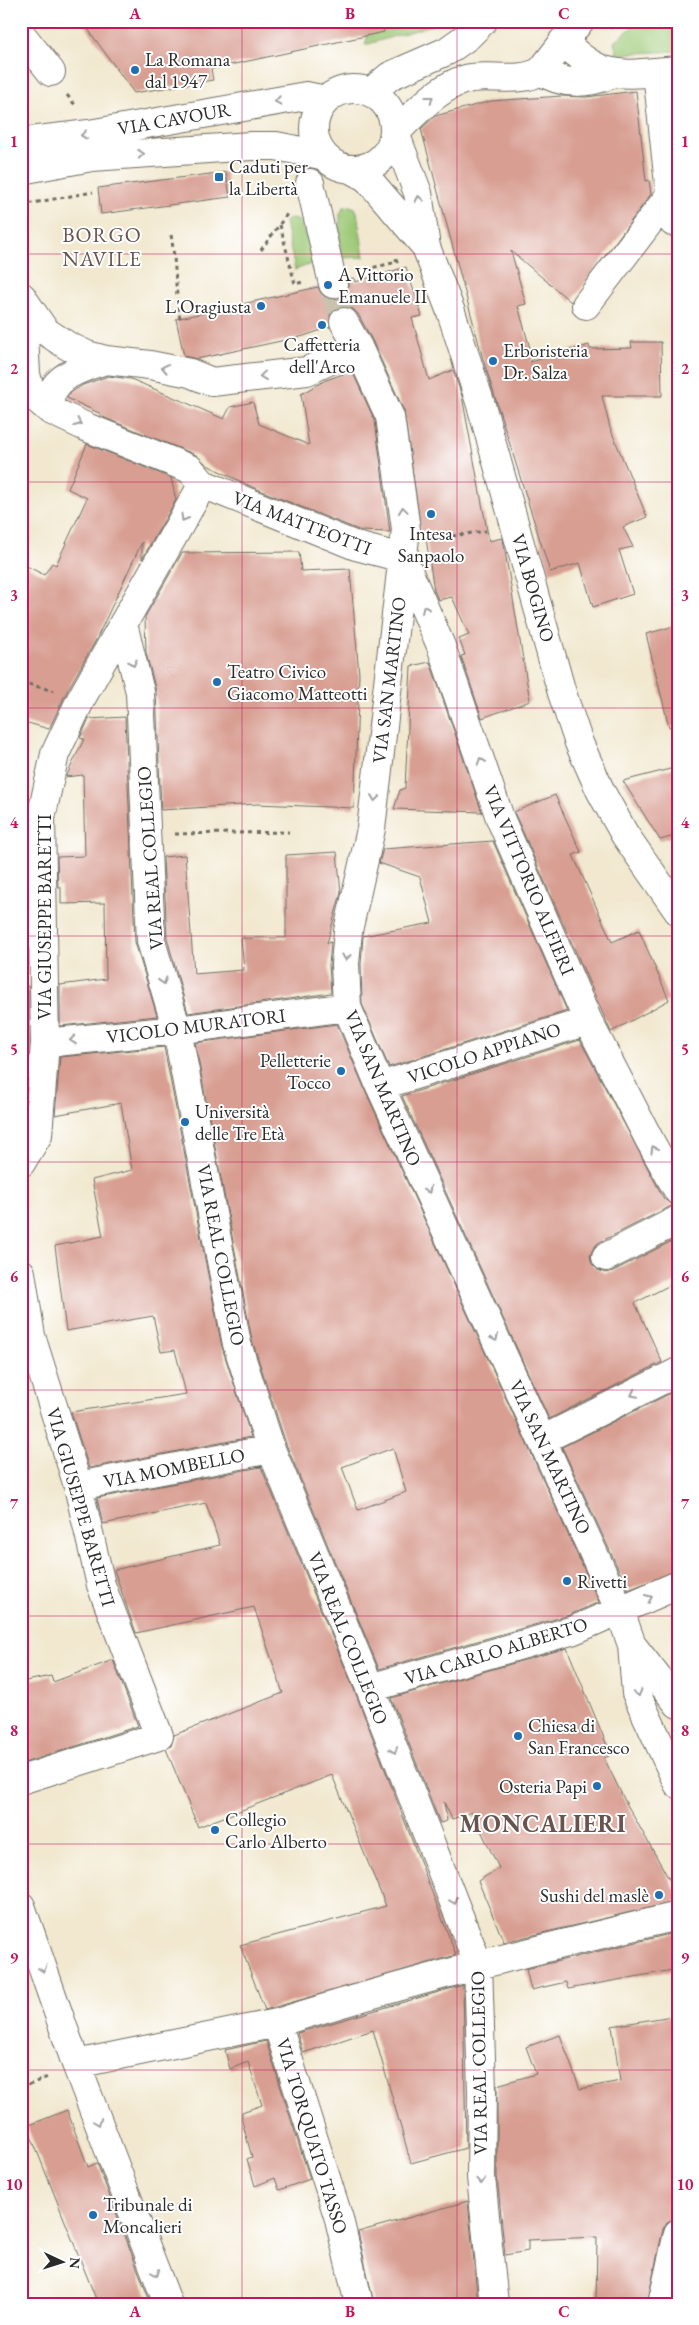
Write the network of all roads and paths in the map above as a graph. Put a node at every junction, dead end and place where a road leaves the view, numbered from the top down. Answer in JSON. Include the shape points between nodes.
{"nodes":[{"id":1,"x":619,"y":21,"type":"edge"},
{"id":2,"x":482,"y":22,"type":"edge"},
{"id":3,"x":568,"y":28,"type":"edge"},
{"id":4,"x":610,"y":28,"type":"dead end"},
{"id":5,"x":21,"y":34,"type":"edge"},
{"id":6,"x":541,"y":71,"type":"junction"},
{"id":7,"x":667,"y":71,"type":"edge"},
{"id":8,"x":51,"y":72,"type":"dead end"},
{"id":9,"x":612,"y":74,"type":"junction"},
{"id":10,"x":371,"y":92,"type":"junction"},
{"id":11,"x":326,"y":100,"type":"junction"},
{"id":12,"x":395,"y":133,"type":"junction"},
{"id":13,"x":21,"y":142,"type":"edge"},
{"id":14,"x":321,"y":155,"type":"junction"},
{"id":15,"x":21,"y":170,"type":"edge"},
{"id":16,"x":352,"y":170,"type":"junction"},
{"id":17,"x":310,"y":183,"type":"joint"},
{"id":18,"x":93,"y":192,"type":"dead end"},
{"id":19,"x":670,"y":195,"type":"junction"},
{"id":20,"x":21,"y":205,"type":"edge"},
{"id":21,"x":675,"y":222,"type":"edge"},
{"id":22,"x":280,"y":225,"type":"junction"},
{"id":23,"x":171,"y":235,"type":"dead end"},
{"id":24,"x":426,"y":247,"type":"junction"},
{"id":25,"x":393,"y":248,"type":"dead end"},
{"id":26,"x":261,"y":250,"type":"dead end"},
{"id":27,"x":359,"y":270,"type":"dead end"},
{"id":28,"x":295,"y":284,"type":"dead end"},
{"id":29,"x":334,"y":284,"type":"tunnel mouth"},
{"id":30,"x":21,"y":296,"type":"edge"},
{"id":31,"x":586,"y":305,"type":"dead end"},
{"id":32,"x":180,"y":318,"type":"dead end"},
{"id":33,"x":344,"y":322,"type":"tunnel mouth"},
{"id":34,"x":358,"y":347,"type":"junction"},
{"id":35,"x":106,"y":360,"type":"junction"},
{"id":36,"x":50,"y":410,"type":"junction"},
{"id":37,"x":203,"y":484,"type":"junction"},
{"id":38,"x":515,"y":526,"type":"junction"},
{"id":39,"x":452,"y":536,"type":"dead end"},
{"id":40,"x":402,"y":558,"type":"junction"},
{"id":41,"x":123,"y":624,"type":"junction"},
{"id":42,"x":289,"y":832,"type":"dead end"},
{"id":43,"x":147,"y":835,"type":"junction"},
{"id":44,"x":678,"y":911,"type":"edge"},
{"id":45,"x":347,"y":1007,"type":"junction"},
{"id":46,"x":588,"y":1021,"type":"junction"},
{"id":47,"x":178,"y":1030,"type":"junction"},
{"id":48,"x":45,"y":1043,"type":"junction"},
{"id":49,"x":380,"y":1086,"type":"junction"},
{"id":50,"x":21,"y":1163,"type":"edge"},
{"id":51,"x":678,"y":1191,"type":"edge"},
{"id":52,"x":678,"y":1220,"type":"edge"},
{"id":53,"x":606,"y":1257,"type":"dead end"},
{"id":54,"x":21,"y":1273,"type":"edge"},
{"id":55,"x":678,"y":1372,"type":"edge"},
{"id":56,"x":542,"y":1440,"type":"junction"},
{"id":57,"x":271,"y":1449,"type":"junction"},
{"id":58,"x":78,"y":1486,"type":"junction"},
{"id":59,"x":678,"y":1585,"type":"edge"},
{"id":60,"x":620,"y":1611,"type":"junction"},
{"id":61,"x":632,"y":1645,"type":"junction"},
{"id":62,"x":370,"y":1688,"type":"junction"},
{"id":63,"x":678,"y":1704,"type":"edge"},
{"id":64,"x":21,"y":1780,"type":"edge"},
{"id":65,"x":678,"y":1784,"type":"edge"},
{"id":66,"x":21,"y":1906,"type":"edge"},
{"id":67,"x":678,"y":1916,"type":"edge"},
{"id":68,"x":478,"y":1964,"type":"junction"},
{"id":69,"x":277,"y":2023,"type":"junction"},
{"id":70,"x":76,"y":2064,"type":"junction"},
{"id":71,"x":678,"y":2233,"type":"edge"},
{"id":72,"x":168,"y":2304,"type":"edge"},
{"id":73,"x":359,"y":2304,"type":"edge"},
{"id":74,"x":494,"y":2304,"type":"edge"},
{"id":75,"x":662,"y":2304,"type":"edge"}],
"edges":[{"from":1,"to":4,"type":"path"},
{"from":2,"to":10,"type":"street","via":[[447,51],[390,76]]},
{"from":3,"to":6,"type":"street"},
{"from":3,"to":9,"type":"street","via":[[592,67]]},
{"from":5,"to":8,"type":"street"},
{"from":6,"to":9,"type":"street","via":[[563,82],[595,80]]},
{"from":12,"to":6,"type":"street","one_way":true,"via":[[429,99],[470,78],[509,78]]},
{"from":7,"to":9,"type":"street"},
{"from":7,"to":19,"type":"street"},
{"from":10,"to":11,"type":"street","via":[[348,89]]},
{"from":10,"to":12,"type":"street","via":[[390,109]]},
{"from":11,"to":13,"type":"street","name":"VIA CAVOUR","one_way":true,"via":[[306,96],[89,134]]},
{"from":11,"to":14,"type":"street","via":[[317,114],[314,131]]},
{"from":12,"to":16,"type":"street","via":[[392,145],[381,160],[365,169]]},
{"from":24,"to":12,"type":"street","name":"VIA BOGINO","one_way":true,"via":[[418,193]]},
{"from":15,"to":14,"type":"street","name":"VIA CAVOUR","one_way":true,"via":[[92,157],[251,146],[276,146]]},
{"from":14,"to":16,"type":"street","via":[[329,162]]},
{"from":16,"to":24,"type":"street","name":"VIA BOGINO","via":[[367,178]]},
{"from":17,"to":22,"type":"path"},
{"from":17,"to":29,"type":"street"},
{"from":18,"to":20,"type":"path"},
{"from":19,"to":21,"type":"street"},
{"from":19,"to":31,"type":"street"},
{"from":22,"to":26,"type":"path"},
{"from":22,"to":28,"type":"path"},
{"from":23,"to":32,"type":"path"},
{"from":24,"to":38,"type":"street","name":"VIA BOGINO","via":[[481,404]]},
{"from":25,"to":27,"type":"path","via":[[397,262]]},
{"from":30,"to":35,"type":"street","via":[[45,331],[68,346]]},
{"from":30,"to":36,"type":"street","via":[[26,374],[32,394]]},
{"from":33,"to":34,"type":"street","name":"VIA SAN MARTINO"},
{"from":34,"to":35,"type":"street","one_way":true,"via":[[307,371],[212,382],[190,373]]},
{"from":40,"to":34,"type":"street","name":"VIA SAN MARTINO","one_way":true,"via":[[406,529],[390,417]]},
{"from":35,"to":36,"type":"street","via":[[76,371],[53,387],[48,399]]},
{"from":36,"to":37,"type":"street","one_way":true,"via":[[190,469]]},
{"from":37,"to":40,"type":"street","name":"VIA MATTEOTTI","via":[[356,546]]},
{"from":37,"to":41,"type":"street","one_way":true},
{"from":38,"to":39,"type":"path"},
{"from":38,"to":44,"type":"street","name":"VIA BOGINO","via":[[562,693],[600,792],[625,835]]},
{"from":40,"to":45,"type":"street","name":"VIA SAN MARTINO","one_way":true,"via":[[371,829],[348,931],[345,964]]},
{"from":46,"to":40,"type":"street","name":"VIA VITTORIO ALFIERI","one_way":true,"via":[[500,818],[441,646]]},
{"from":41,"to":43,"type":"street","name":"VIA REAL COLLEGIO","one_way":true,"via":[[140,692]]},
{"from":41,"to":48,"type":"street","name":"VIA GIUSEPPE BARETTI","via":[[55,754],[40,818]]},
{"from":42,"to":43,"type":"path"},
{"from":43,"to":47,"type":"street","name":"VIA REAL COLLEGIO","one_way":true,"via":[[151,941]]},
{"from":45,"to":47,"type":"street","name":"VICOLO MURATORI"},
{"from":45,"to":49,"type":"street","name":"VIA SAN MARTINO"},
{"from":46,"to":49,"type":"street","name":"VICOLO APPIANO"},
{"from":51,"to":46,"type":"street","name":"VIA VITTORIO ALFIERI","one_way":true},
{"from":47,"to":48,"type":"street","name":"VICOLO MURATORI","one_way":true},
{"from":47,"to":57,"type":"street","name":"VIA REAL COLLEGIO","via":[[237,1344]]},
{"from":48,"to":50,"type":"street","name":"VIA GIUSEPPE BARETTI","via":[[38,1135]]},
{"from":49,"to":56,"type":"street","name":"VIA SAN MARTINO","one_way":true},
{"from":52,"to":53,"type":"street"},
{"from":54,"to":58,"type":"street","name":"VIA GIUSEPPE BARETTI","via":[[31,1336]]},
{"from":55,"to":56,"type":"street","one_way":true},
{"from":56,"to":60,"type":"street","name":"VIA SAN MARTINO"},
{"from":57,"to":58,"type":"street","name":"VIA MOMBELLO"},
{"from":57,"to":62,"type":"street","name":"VIA REAL COLLEGIO"},
{"from":58,"to":64,"type":"street","name":"VIA GIUSEPPE BARETTI","via":[[101,1585],[159,1736]]},
{"from":60,"to":59,"type":"street","name":"VIA CARLO ALBERTO","one_way":true},
{"from":60,"to":61,"type":"street","name":"VIA SAN MARTINO"},
{"from":60,"to":62,"type":"street","name":"VIA CARLO ALBERTO","via":[[574,1630]]},
{"from":61,"to":63,"type":"street"},
{"from":61,"to":65,"type":"street","one_way":true,"via":[[636,1693]]},
{"from":62,"to":68,"type":"street","name":"VIA REAL COLLEGIO","one_way":true},
{"from":66,"to":70,"type":"street","one_way":true},
{"from":67,"to":68,"type":"street"},
{"from":68,"to":69,"type":"street"},
{"from":68,"to":74,"type":"street","name":"VIA REAL COLLEGIO","one_way":true,"via":[[481,2177]]},
{"from":69,"to":70,"type":"street","name":"VIA TORQUATO TASSO"},
{"from":69,"to":73,"type":"street","name":"VIA TORQUATO TASSO","via":[[339,2219]]},
{"from":70,"to":72,"type":"street","one_way":true},
{"from":71,"to":75,"type":"street"}]}
